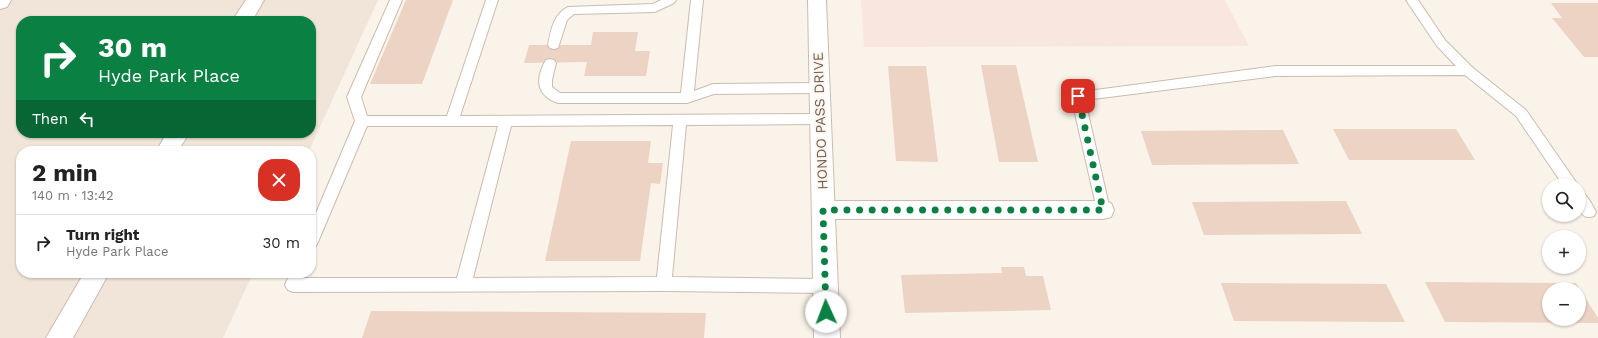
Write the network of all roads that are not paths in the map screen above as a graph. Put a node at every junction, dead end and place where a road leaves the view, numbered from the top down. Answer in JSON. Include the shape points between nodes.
{"nodes":[{"id":1,"x":2,"y":0,"type":"edge"},
{"id":2,"x":255,"y":0,"type":"edge"},
{"id":3,"x":396,"y":0,"type":"edge"},
{"id":4,"x":492,"y":0,"type":"edge"},
{"id":5,"x":670,"y":0,"type":"edge"},
{"id":6,"x":697,"y":0,"type":"edge"},
{"id":7,"x":817,"y":0,"type":"edge"},
{"id":8,"x":1412,"y":0,"type":"edge"},
{"id":9,"x":0,"y":2,"type":"edge"},
{"id":10,"x":245,"y":16,"type":"edge"},
{"id":11,"x":554,"y":45,"type":"dead end"},
{"id":12,"x":550,"y":62,"type":"dead end"},
{"id":13,"x":1468,"y":72,"type":"junction"},
{"id":14,"x":819,"y":88,"type":"junction"},
{"id":15,"x":687,"y":98,"type":"junction"},
{"id":16,"x":820,"y":119,"type":"junction"},
{"id":17,"x":506,"y":120,"type":"junction"},
{"id":18,"x":680,"y":120,"type":"junction"},
{"id":19,"x":362,"y":121,"type":"junction"},
{"id":20,"x":452,"y":121,"type":"junction"},
{"id":21,"x":1565,"y":178,"type":"edge"},
{"id":22,"x":1586,"y":208,"type":"edge"},
{"id":23,"x":823,"y":210,"type":"junction"},
{"id":24,"x":1103,"y":210,"type":"joint"},
{"id":25,"x":1589,"y":212,"type":"dead end"},
{"id":26,"x":316,"y":230,"type":"edge"},
{"id":27,"x":94,"y":278,"type":"edge"},
{"id":28,"x":296,"y":278,"type":"edge"},
{"id":29,"x":664,"y":284,"type":"junction"},
{"id":30,"x":463,"y":285,"type":"junction"},
{"id":31,"x":825,"y":286,"type":"junction"},
{"id":32,"x":59,"y":338,"type":"edge"},
{"id":33,"x":826,"y":338,"type":"edge"}],
"edges":[{"from":1,"to":9,"type":"main road"},
{"from":2,"to":10,"type":"main road"},
{"from":3,"to":19,"type":"lane","via":[[354,97]]},
{"from":4,"to":20,"type":"lane"},
{"from":5,"to":11,"type":"lane","via":[[655,8],[565,12]]},
{"from":6,"to":15,"type":"lane"},
{"from":7,"to":14,"type":"main road","name":"HONDO PASS DRIVE"},
{"from":8,"to":13,"type":"lane","via":[[1440,43]]},
{"from":12,"to":15,"type":"lane","via":[[544,86],[548,93],[558,98]]},
{"from":13,"to":21,"type":"lane","via":[[1521,114]]},
{"from":13,"to":24,"type":"lane","via":[[1275,71],[1078,96]]},
{"from":14,"to":15,"type":"lane","via":[[713,89]]},
{"from":14,"to":16,"type":"main road","name":"HONDO PASS DRIVE"},
{"from":16,"to":18,"type":"lane"},
{"from":16,"to":23,"type":"main road","name":"HONDO PASS DRIVE"},
{"from":17,"to":18,"type":"lane"},
{"from":17,"to":20,"type":"lane"},
{"from":17,"to":30,"type":"lane"},
{"from":18,"to":29,"type":"lane"},
{"from":19,"to":20,"type":"lane"},
{"from":19,"to":26,"type":"lane"},
{"from":22,"to":25,"type":"lane"},
{"from":23,"to":24,"type":"main road"},
{"from":23,"to":31,"type":"main road","name":"HONDO PASS DRIVE"},
{"from":27,"to":32,"type":"main road"},
{"from":28,"to":30,"type":"lane","via":[[293,285]]},
{"from":29,"to":30,"type":"lane"},
{"from":29,"to":31,"type":"lane"},
{"from":31,"to":33,"type":"main road","name":"HONDO PASS DRIVE"}]}
